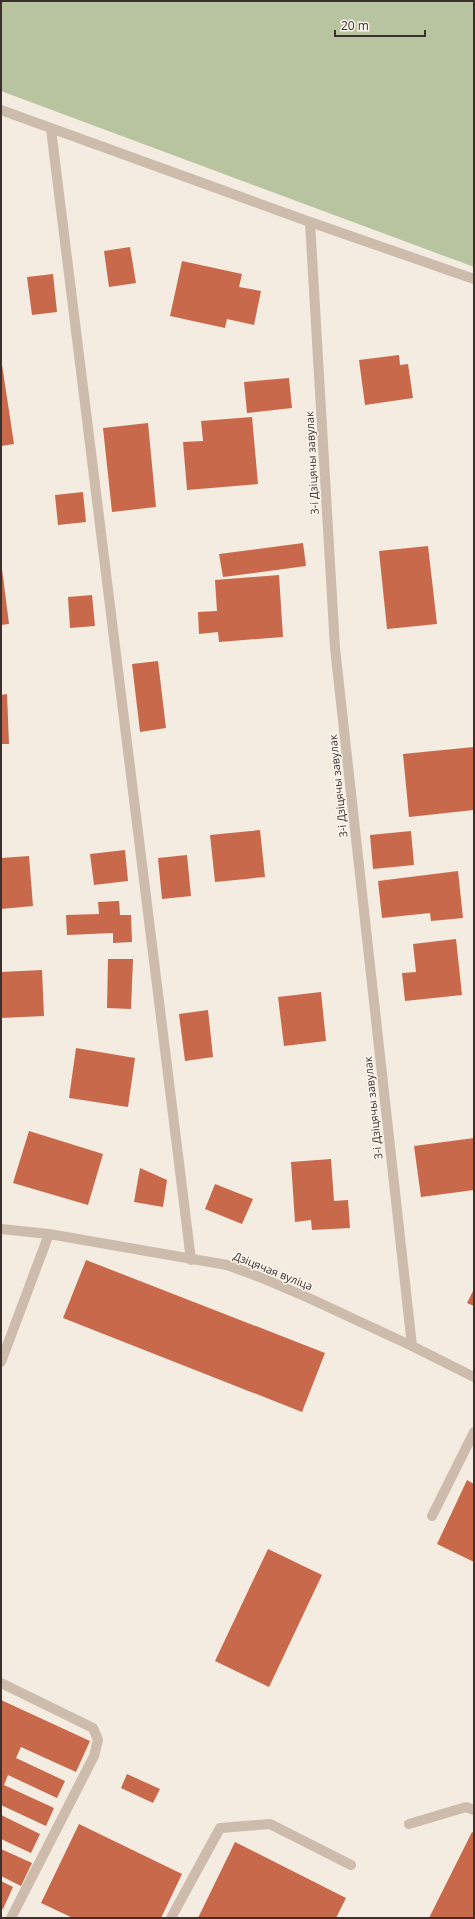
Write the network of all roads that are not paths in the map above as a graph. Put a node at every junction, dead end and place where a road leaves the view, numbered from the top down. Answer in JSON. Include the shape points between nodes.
{"nodes":[{"id":1,"x":1,"y":110,"type":"edge"},
{"id":2,"x":51,"y":129,"type":"junction"},
{"id":3,"x":310,"y":222,"type":"junction"},
{"id":4,"x":474,"y":279,"type":"edge"},
{"id":5,"x":1,"y":1229,"type":"edge"},
{"id":6,"x":49,"y":1234,"type":"junction"},
{"id":7,"x":191,"y":1260,"type":"junction"},
{"id":8,"x":412,"y":1346,"type":"junction"},
{"id":9,"x":1,"y":1362,"type":"edge"},
{"id":10,"x":474,"y":1377,"type":"edge"},
{"id":11,"x":474,"y":1432,"type":"edge"},
{"id":12,"x":432,"y":1516,"type":"dead end"},
{"id":13,"x":1,"y":1683,"type":"edge"},
{"id":14,"x":474,"y":1810,"type":"edge"},
{"id":15,"x":409,"y":1824,"type":"dead end"},
{"id":16,"x":351,"y":1865,"type":"dead end"},
{"id":17,"x":10,"y":1918,"type":"edge"},
{"id":18,"x":171,"y":1918,"type":"edge"}],
"edges":[{"from":1,"to":2,"type":"street"},
{"from":2,"to":3,"type":"street"},
{"from":2,"to":7,"type":"street"},
{"from":3,"to":4,"type":"street"},
{"from":3,"to":8,"type":"street","name":"3-і Дзіцячы завулак","via":[[335,648]]},
{"from":5,"to":6,"type":"street","name":"Дзіцячая вуліца"},
{"from":6,"to":7,"type":"street","name":"Дзіцячая вуліца"},
{"from":6,"to":9,"type":"street"},
{"from":7,"to":8,"type":"street","name":"Дзіцячая вуліца","via":[[227,1265],[262,1278]]},
{"from":8,"to":10,"type":"street","name":"Дзіцячая вуліца"},
{"from":11,"to":12,"type":"street"},
{"from":13,"to":17,"type":"street","via":[[93,1728],[98,1740],[94,1756]]},
{"from":14,"to":15,"type":"street","via":[[466,1807]]},
{"from":16,"to":18,"type":"street","via":[[270,1824],[220,1828]]}]}
